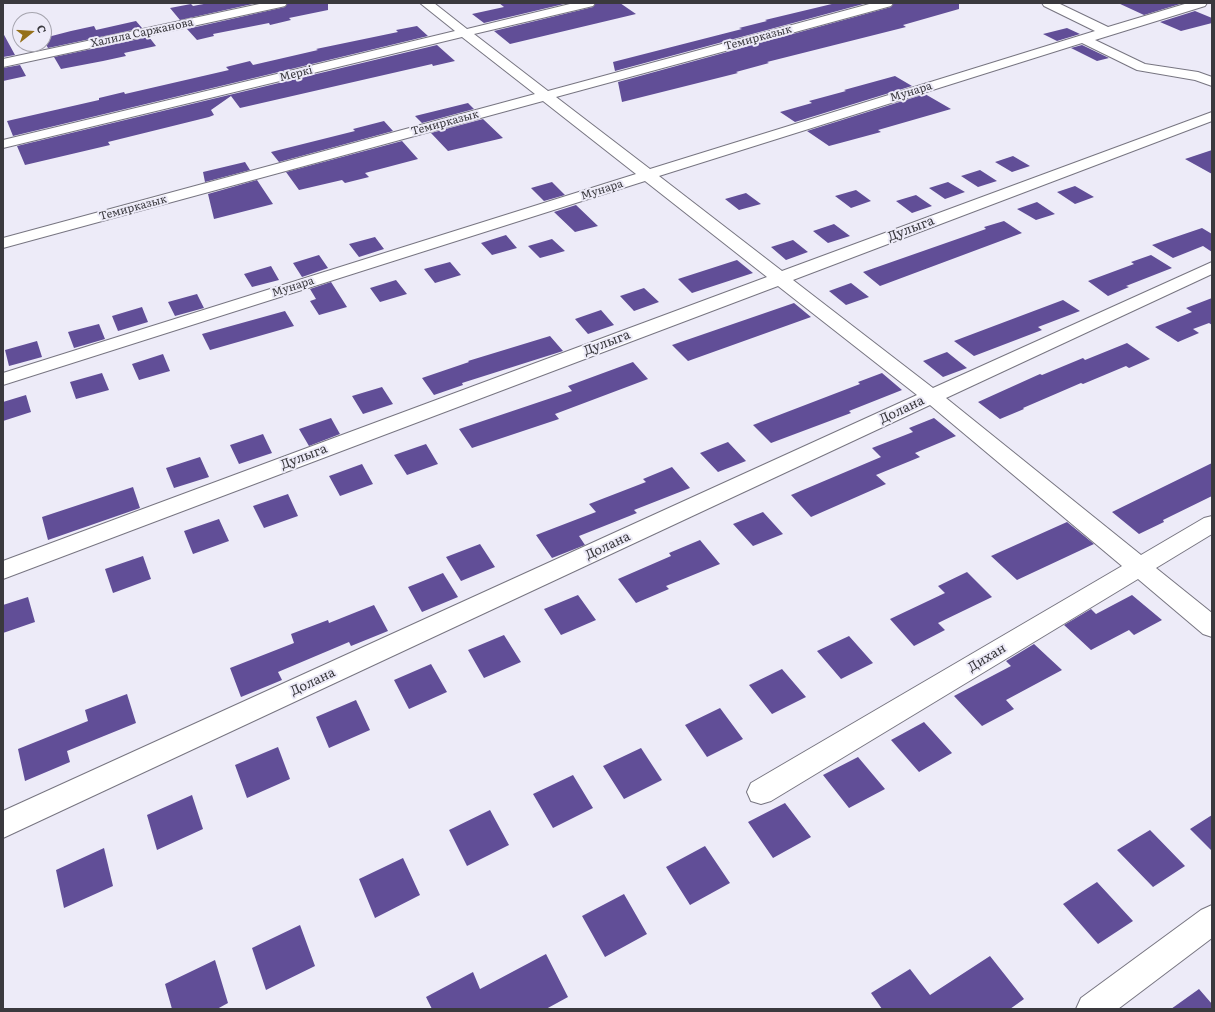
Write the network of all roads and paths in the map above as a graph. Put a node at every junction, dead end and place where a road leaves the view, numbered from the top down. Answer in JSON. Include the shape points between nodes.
{"nodes":[{"id":1,"x":281,"y":3,"type":"edge"},
{"id":2,"x":426,"y":3,"type":"edge"},
{"id":3,"x":589,"y":3,"type":"edge"},
{"id":4,"x":888,"y":3,"type":"edge"},
{"id":5,"x":1048,"y":3,"type":"edge"},
{"id":6,"x":1201,"y":3,"type":"edge"},
{"id":7,"x":1107,"y":32,"type":"junction"},
{"id":8,"x":464,"y":33,"type":"junction"},
{"id":9,"x":1083,"y":39,"type":"junction"},
{"id":10,"x":3,"y":63,"type":"edge"},
{"id":11,"x":1212,"y":82,"type":"edge"},
{"id":12,"x":544,"y":96,"type":"junction"},
{"id":13,"x":1212,"y":116,"type":"edge"},
{"id":14,"x":3,"y":144,"type":"edge"},
{"id":15,"x":647,"y":175,"type":"junction"},
{"id":16,"x":3,"y":243,"type":"edge"},
{"id":17,"x":1212,"y":267,"type":"edge"},
{"id":18,"x":779,"y":279,"type":"junction"},
{"id":19,"x":3,"y":379,"type":"edge"},
{"id":20,"x":931,"y":396,"type":"junction"},
{"id":21,"x":1212,"y":524,"type":"edge"},
{"id":22,"x":1139,"y":568,"type":"junction"},
{"id":23,"x":3,"y":570,"type":"edge"},
{"id":24,"x":1212,"y":627,"type":"edge"},
{"id":25,"x":761,"y":792,"type":"dead end"},
{"id":26,"x":3,"y":825,"type":"edge"},
{"id":27,"x":1212,"y":920,"type":"edge"},
{"id":28,"x":1092,"y":1009,"type":"edge"}],
"edges":[{"from":1,"to":10,"type":"street","name":"Халила Саржанова"},
{"from":2,"to":8,"type":"street"},
{"from":3,"to":8,"type":"street","name":"Меркі"},
{"from":4,"to":12,"type":"street","name":"Темирказык"},
{"from":5,"to":7,"type":"street"},
{"from":6,"to":7,"type":"street","name":"Мунара"},
{"from":7,"to":9,"type":"street","name":"Мунара"},
{"from":8,"to":12,"type":"street"},
{"from":8,"to":14,"type":"street","name":"Меркі"},
{"from":9,"to":11,"type":"street","via":[[1142,67],[1198,76]]},
{"from":9,"to":15,"type":"street","name":"Мунара"},
{"from":12,"to":15,"type":"street"},
{"from":12,"to":16,"type":"street","name":"Темирказык"},
{"from":13,"to":18,"type":"street","name":"Дулыга"},
{"from":15,"to":18,"type":"street"},
{"from":15,"to":19,"type":"street","name":"Мунара"},
{"from":17,"to":20,"type":"street","name":"Долана"},
{"from":18,"to":20,"type":"street"},
{"from":18,"to":23,"type":"street","name":"Дулыга"},
{"from":20,"to":22,"type":"street"},
{"from":20,"to":26,"type":"street","name":"Долана"},
{"from":21,"to":22,"type":"street","name":"Дихан"},
{"from":22,"to":24,"type":"street"},
{"from":22,"to":25,"type":"street","name":"Дихан"},
{"from":27,"to":28,"type":"street"}]}
